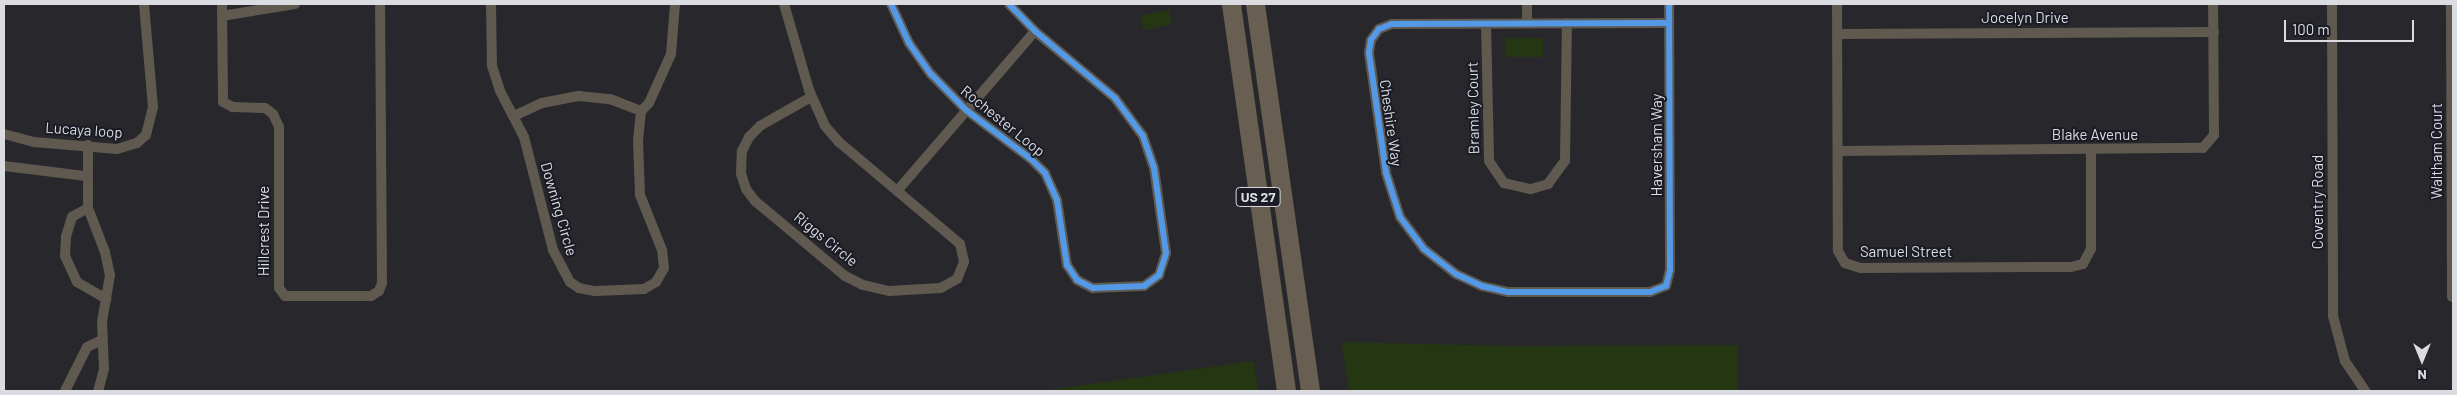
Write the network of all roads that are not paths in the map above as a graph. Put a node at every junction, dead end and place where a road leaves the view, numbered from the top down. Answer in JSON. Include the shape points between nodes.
{"nodes":[{"id":1,"x":144,"y":4,"type":"edge"},
{"id":2,"x":222,"y":4,"type":"edge"},
{"id":3,"x":295,"y":4,"type":"edge"},
{"id":4,"x":380,"y":4,"type":"edge"},
{"id":5,"x":491,"y":4,"type":"edge"},
{"id":6,"x":675,"y":4,"type":"edge"},
{"id":7,"x":784,"y":4,"type":"edge"},
{"id":8,"x":891,"y":4,"type":"edge"},
{"id":9,"x":1009,"y":4,"type":"edge"},
{"id":10,"x":1231,"y":4,"type":"edge"},
{"id":11,"x":1255,"y":4,"type":"edge"},
{"id":12,"x":1527,"y":4,"type":"edge"},
{"id":13,"x":1669,"y":4,"type":"edge"},
{"id":14,"x":1837,"y":4,"type":"edge"},
{"id":15,"x":2213,"y":4,"type":"edge"},
{"id":16,"x":2332,"y":4,"type":"edge"},
{"id":17,"x":2451,"y":4,"type":"edge"},
{"id":18,"x":222,"y":16,"type":"junction"},
{"id":19,"x":1527,"y":23,"type":"junction"},
{"id":20,"x":1567,"y":23,"type":"junction"},
{"id":21,"x":1669,"y":23,"type":"junction"},
{"id":22,"x":1486,"y":24,"type":"junction"},
{"id":23,"x":1035,"y":31,"type":"junction"},
{"id":24,"x":2214,"y":32,"type":"junction"},
{"id":25,"x":1837,"y":34,"type":"junction"},
{"id":26,"x":811,"y":98,"type":"junction"},
{"id":27,"x":966,"y":110,"type":"junction"},
{"id":28,"x":641,"y":111,"type":"junction"},
{"id":29,"x":514,"y":116,"type":"junction"},
{"id":30,"x":4,"y":134,"type":"edge"},
{"id":31,"x":88,"y":145,"type":"junction"},
{"id":32,"x":2091,"y":150,"type":"junction"},
{"id":33,"x":1838,"y":151,"type":"junction"},
{"id":34,"x":4,"y":166,"type":"edge"},
{"id":35,"x":86,"y":176,"type":"junction"},
{"id":36,"x":897,"y":191,"type":"junction"},
{"id":37,"x":88,"y":208,"type":"junction"},
{"id":38,"x":1666,"y":286,"type":"joint"},
{"id":39,"x":2452,"y":297,"type":"dead end"},
{"id":40,"x":106,"y":299,"type":"junction"},
{"id":41,"x":1277,"y":327,"type":"junction"},
{"id":42,"x":102,"y":340,"type":"junction"},
{"id":43,"x":66,"y":391,"type":"edge"},
{"id":44,"x":98,"y":391,"type":"edge"},
{"id":45,"x":1286,"y":391,"type":"edge"},
{"id":46,"x":1302,"y":391,"type":"edge"},
{"id":47,"x":1310,"y":391,"type":"edge"},
{"id":48,"x":2366,"y":391,"type":"edge"}],
"edges":[{"from":1,"to":31,"type":"street","name":"Lucaya loop","via":[[153,100],[146,135],[128,148]]},
{"from":2,"to":18,"type":"street","name":"Hillcrest Drive"},
{"from":3,"to":18,"type":"street"},
{"from":4,"to":18,"type":"street","name":"Hillcrest Drive","via":[[383,278],[379,291],[371,296],[285,296],[279,288],[279,127],[273,114],[265,108],[242,108],[223,102]]},
{"from":5,"to":29,"type":"street","name":"Downing Circle","via":[[492,66],[500,91]]},
{"from":6,"to":28,"type":"street","via":[[674,38],[669,61],[649,102]]},
{"from":7,"to":26,"type":"street","name":"Riggs Circle"},
{"from":8,"to":27,"type":"street","name":"Rochester Loop","via":[[924,64]]},
{"from":9,"to":23,"type":"street","name":"Rochester Loop"},
{"from":10,"to":41,"type":"highway","number":"US 27"},
{"from":11,"to":47,"type":"highway","number":"US 27"},
{"from":12,"to":19,"type":"street"},
{"from":13,"to":21,"type":"street","name":"Haversham Way"},
{"from":14,"to":25,"type":"street","name":"Samuel Street"},
{"from":15,"to":24,"type":"street","name":"Blake Avenue"},
{"from":16,"to":48,"type":"street","name":"Coventry Road","via":[[2334,316],[2341,352]]},
{"from":17,"to":39,"type":"street","name":"Waltham Court"},
{"from":19,"to":20,"type":"street","name":"Cheshire Way"},
{"from":19,"to":22,"type":"street","name":"Cheshire Way"},
{"from":20,"to":21,"type":"street","name":"Cheshire Way"},
{"from":20,"to":22,"type":"street","name":"Bramley Court","via":[[1565,161],[1548,184],[1531,189],[1504,183],[1489,161]]},
{"from":21,"to":38,"type":"street","name":"Haversham Way","via":[[1670,270]]},
{"from":22,"to":38,"type":"street","name":"Cheshire Way","via":[[1392,24],[1379,29],[1371,40],[1369,53],[1386,173],[1395,206],[1407,228],[1445,267],[1495,290],[1520,293],[1650,292]]},
{"from":23,"to":27,"type":"street"},
{"from":23,"to":27,"type":"street","name":"Rochester Loop","via":[[1088,74],[1129,115],[1149,151],[1166,252],[1159,275],[1139,288],[1109,289],[1077,280],[1068,265],[1057,200],[1045,173]]},
{"from":24,"to":25,"type":"street","name":"Jocelyn Drive"},
{"from":24,"to":32,"type":"street","name":"Blake Avenue","via":[[2214,135],[2210,142],[2194,150]]},
{"from":25,"to":33,"type":"street","name":"Samuel Street"},
{"from":26,"to":36,"type":"street","name":"Riggs Circle","via":[[832,136]]},
{"from":26,"to":36,"type":"street","name":"Riggs Circle","via":[[760,126],[749,137],[742,151],[741,174],[746,189],[756,201],[845,276],[863,285],[889,291],[941,288],[957,279],[964,262],[960,244]]},
{"from":27,"to":36,"type":"street"},
{"from":28,"to":29,"type":"street","via":[[610,99],[579,96],[542,103]]},
{"from":28,"to":29,"type":"street","name":"Downing Circle","via":[[638,182],[664,262],[656,282],[633,291],[587,290],[564,276],[550,241],[524,137]]},
{"from":30,"to":31,"type":"street","name":"Lucaya loop","via":[[34,142]]},
{"from":31,"to":35,"type":"street"},
{"from":32,"to":33,"type":"street","name":"Blake Avenue"},
{"from":32,"to":33,"type":"street","name":"Samuel Street","via":[[2091,249],[2082,264],[2071,267],[1860,268],[1845,263],[1838,251]]},
{"from":34,"to":35,"type":"street"},
{"from":35,"to":37,"type":"street"},
{"from":37,"to":40,"type":"street","via":[[109,267]]},
{"from":37,"to":40,"type":"street","via":[[72,218],[64,246],[67,265],[77,282]]},
{"from":40,"to":42,"type":"street"},
{"from":41,"to":45,"type":"highway","number":"US 27"},
{"from":41,"to":46,"type":"highway","via":[[1286,330],[1290,338]]},
{"from":42,"to":43,"type":"street","via":[[88,347]]},
{"from":42,"to":44,"type":"street","via":[[104,369]]}]}
